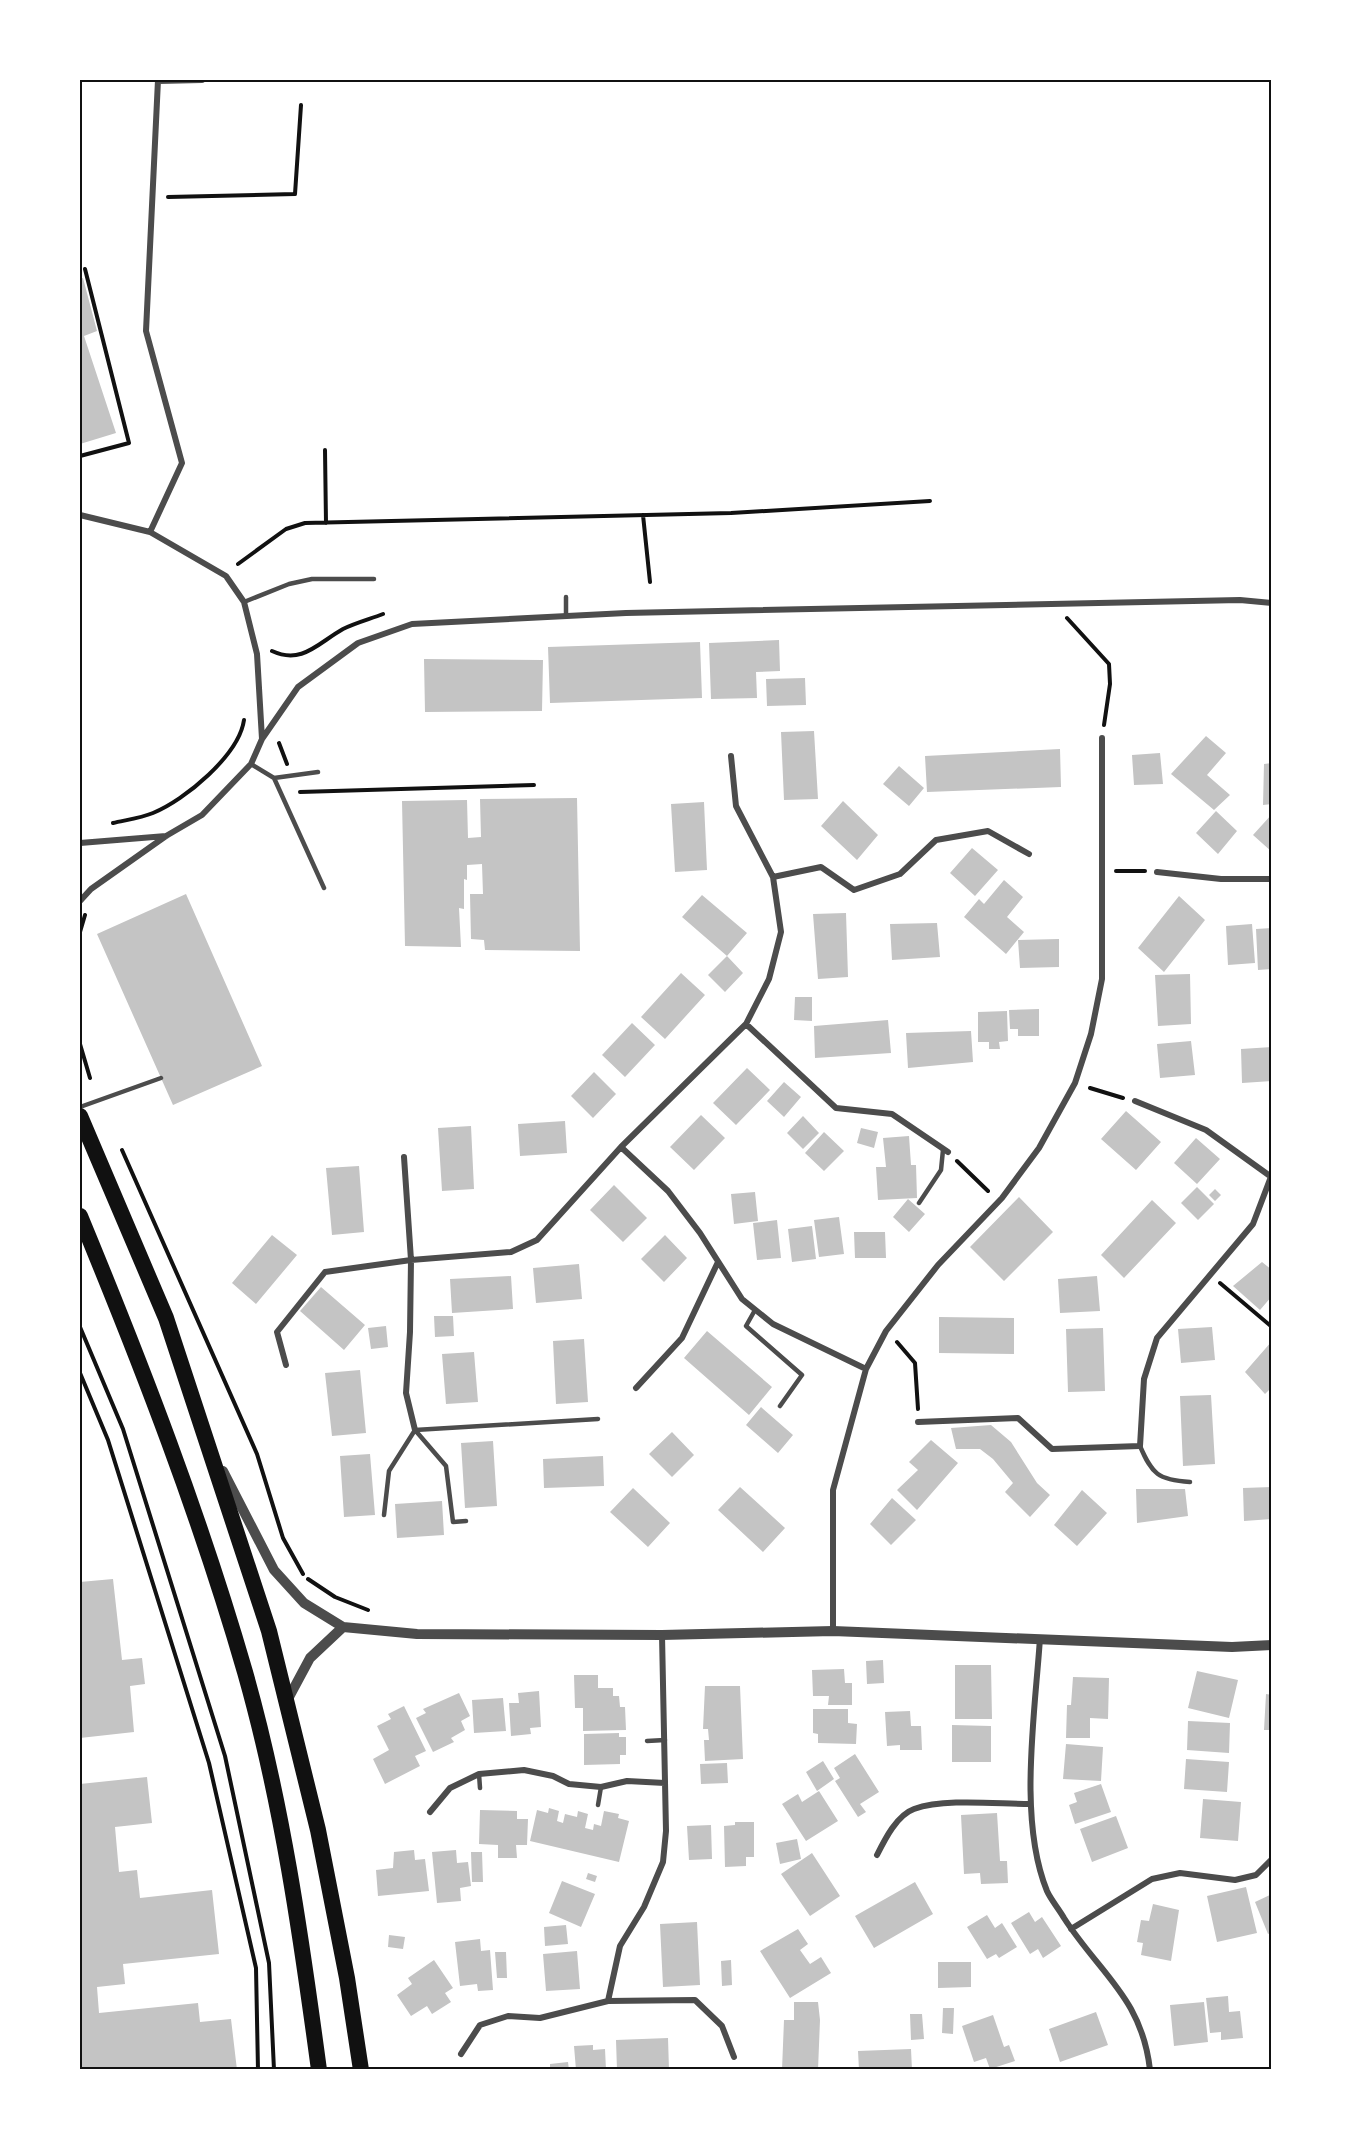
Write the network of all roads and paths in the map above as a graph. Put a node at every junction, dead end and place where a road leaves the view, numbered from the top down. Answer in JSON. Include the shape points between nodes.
{"nodes":[{"id":1,"x":158,"y":80,"type":"edge"},
{"id":2,"x":202,"y":80,"type":"edge"},
{"id":3,"x":301,"y":105,"type":"dead end"},
{"id":4,"x":164,"y":198,"type":"dead end"},
{"id":5,"x":85,"y":269,"type":"dead end"},
{"id":6,"x":325,"y":450,"type":"dead end"},
{"id":7,"x":80,"y":456,"type":"edge"},
{"id":8,"x":930,"y":501,"type":"dead end"},
{"id":9,"x":80,"y":515,"type":"edge"},
{"id":10,"x":643,"y":515,"type":"junction"},
{"id":11,"x":327,"y":523,"type":"junction"},
{"id":12,"x":150,"y":532,"type":"junction"},
{"id":13,"x":238,"y":564,"type":"dead end"},
{"id":14,"x":374,"y":579,"type":"dead end"},
{"id":15,"x":650,"y":582,"type":"dead end"},
{"id":16,"x":566,"y":597,"type":"dead end"},
{"id":17,"x":244,"y":602,"type":"junction"},
{"id":18,"x":1272,"y":603,"type":"edge"},
{"id":19,"x":1055,"y":604,"type":"junction"},
{"id":20,"x":382,"y":614,"type":"dead end"},
{"id":21,"x":566,"y":615,"type":"junction"},
{"id":22,"x":268,"y":642,"type":"dead end"},
{"id":23,"x":244,"y":714,"type":"dead end"},
{"id":24,"x":284,"y":733,"type":"dead end"},
{"id":25,"x":1102,"y":738,"type":"joint"},
{"id":26,"x":262,"y":739,"type":"junction"},
{"id":27,"x":731,"y":756,"type":"dead end"},
{"id":28,"x":251,"y":764,"type":"junction"},
{"id":29,"x":288,"y":764,"type":"dead end"},
{"id":30,"x":318,"y":772,"type":"dead end"},
{"id":31,"x":274,"y":778,"type":"junction"},
{"id":32,"x":534,"y":785,"type":"dead end"},
{"id":33,"x":300,"y":792,"type":"dead end"},
{"id":34,"x":107,"y":824,"type":"dead end"},
{"id":35,"x":166,"y":836,"type":"junction"},
{"id":36,"x":80,"y":843,"type":"edge"},
{"id":37,"x":1029,"y":854,"type":"dead end"},
{"id":38,"x":1102,"y":870,"type":"junction"},
{"id":39,"x":1157,"y":872,"type":"joint"},
{"id":40,"x":773,"y":877,"type":"junction"},
{"id":41,"x":1272,"y":879,"type":"edge"},
{"id":42,"x":324,"y":888,"type":"dead end"},
{"id":43,"x":80,"y":901,"type":"edge"},
{"id":44,"x":85,"y":915,"type":"dead end"},
{"id":45,"x":80,"y":932,"type":"edge"},
{"id":46,"x":746,"y":1024,"type":"junction"},
{"id":47,"x":80,"y":1044,"type":"edge"},
{"id":48,"x":90,"y":1078,"type":"dead end"},
{"id":49,"x":161,"y":1078,"type":"dead end"},
{"id":50,"x":1075,"y":1083,"type":"junction"},
{"id":51,"x":1135,"y":1101,"type":"joint"},
{"id":52,"x":80,"y":1107,"type":"edge"},
{"id":53,"x":80,"y":1116,"type":"edge"},
{"id":54,"x":621,"y":1147,"type":"junction"},
{"id":55,"x":122,"y":1150,"type":"dead end"},
{"id":56,"x":946,"y":1151,"type":"junction"},
{"id":57,"x":404,"y":1157,"type":"dead end"},
{"id":58,"x":1271,"y":1175,"type":"edge"},
{"id":59,"x":999,"y":1201,"type":"junction"},
{"id":60,"x":919,"y":1203,"type":"dead end"},
{"id":61,"x":80,"y":1216,"type":"edge"},
{"id":62,"x":411,"y":1260,"type":"junction"},
{"id":63,"x":718,"y":1262,"type":"junction"},
{"id":64,"x":1210,"y":1275,"type":"junction"},
{"id":65,"x":755,"y":1310,"type":"junction"},
{"id":66,"x":80,"y":1327,"type":"edge"},
{"id":67,"x":1272,"y":1327,"type":"edge"},
{"id":68,"x":886,"y":1330,"type":"junction"},
{"id":69,"x":286,"y":1365,"type":"dead end"},
{"id":70,"x":866,"y":1369,"type":"junction"},
{"id":71,"x":80,"y":1373,"type":"edge"},
{"id":72,"x":636,"y":1388,"type":"dead end"},
{"id":73,"x":780,"y":1406,"type":"dead end"},
{"id":74,"x":598,"y":1419,"type":"dead end"},
{"id":75,"x":918,"y":1422,"type":"joint"},
{"id":76,"x":202,"y":1430,"type":"junction"},
{"id":77,"x":415,"y":1430,"type":"junction"},
{"id":78,"x":1140,"y":1446,"type":"junction"},
{"id":79,"x":1190,"y":1482,"type":"dead end"},
{"id":80,"x":384,"y":1515,"type":"dead end"},
{"id":81,"x":466,"y":1521,"type":"dead end"},
{"id":82,"x":376,"y":1614,"type":"dead end"},
{"id":83,"x":344,"y":1627,"type":"junction"},
{"id":84,"x":833,"y":1631,"type":"junction"},
{"id":85,"x":662,"y":1635,"type":"junction"},
{"id":86,"x":1040,"y":1638,"type":"junction"},
{"id":87,"x":1272,"y":1645,"type":"edge"},
{"id":88,"x":288,"y":1699,"type":"junction"},
{"id":89,"x":665,"y":1740,"type":"junction"},
{"id":90,"x":647,"y":1741,"type":"dead end"},
{"id":91,"x":479,"y":1774,"type":"junction"},
{"id":92,"x":665,"y":1783,"type":"junction"},
{"id":93,"x":601,"y":1787,"type":"junction"},
{"id":94,"x":480,"y":1788,"type":"dead end"},
{"id":95,"x":1030,"y":1804,"type":"junction"},
{"id":96,"x":598,"y":1805,"type":"dead end"},
{"id":97,"x":430,"y":1812,"type":"dead end"},
{"id":98,"x":877,"y":1854,"type":"dead end"},
{"id":99,"x":1272,"y":1858,"type":"edge"},
{"id":100,"x":1071,"y":1929,"type":"junction"},
{"id":101,"x":608,"y":2001,"type":"junction"},
{"id":102,"x":460,"y":2054,"type":"dead end"},
{"id":103,"x":734,"y":2057,"type":"dead end"},
{"id":104,"x":258,"y":2070,"type":"edge"},
{"id":105,"x":274,"y":2070,"type":"edge"},
{"id":106,"x":319,"y":2070,"type":"edge"},
{"id":107,"x":361,"y":2070,"type":"edge"},
{"id":108,"x":1150,"y":2070,"type":"edge"}],
"edges":[{"from":1,"to":2,"type":"street"},
{"from":1,"to":12,"type":"street","via":[[146,331],[182,463]]},
{"from":3,"to":4,"type":"path","via":[[295,194]]},
{"from":5,"to":7,"type":"path","via":[[129,443]]},
{"from":6,"to":11,"type":"path"},
{"from":8,"to":10,"type":"path"},
{"from":9,"to":12,"type":"street"},
{"from":10,"to":11,"type":"path"},
{"from":10,"to":15,"type":"path"},
{"from":11,"to":13,"type":"path","via":[[286,529]]},
{"from":12,"to":17,"type":"street","via":[[226,576]]},
{"from":14,"to":17,"type":"lane","via":[[312,579]]},
{"from":16,"to":21,"type":"lane"},
{"from":17,"to":26,"type":"street","via":[[257,654]]},
{"from":18,"to":19,"type":"street","via":[[1240,600]]},
{"from":19,"to":21,"type":"street"},
{"from":19,"to":25,"type":"path","via":[[1109,664]]},
{"from":20,"to":22,"type":"path","via":[[345,628],[302,654],[286,657],[271,650]]},
{"from":21,"to":26,"type":"street","via":[[412,624],[358,643],[298,687]]},
{"from":23,"to":34,"type":"path","via":[[244,724],[225,758],[195,786],[154,813]]},
{"from":24,"to":29,"type":"path","via":[[279,743]]},
{"from":25,"to":38,"type":"street"},
{"from":26,"to":28,"type":"street"},
{"from":27,"to":40,"type":"street","via":[[736,806]]},
{"from":28,"to":31,"type":"lane"},
{"from":28,"to":35,"type":"street","via":[[202,815]]},
{"from":30,"to":31,"type":"lane"},
{"from":31,"to":42,"type":"lane"},
{"from":32,"to":33,"type":"path"},
{"from":35,"to":36,"type":"street"},
{"from":35,"to":43,"type":"street"},
{"from":37,"to":40,"type":"street","via":[[988,831],[936,840],[900,874],[854,890],[820,867]]},
{"from":38,"to":39,"type":"path"},
{"from":38,"to":50,"type":"street","via":[[1102,979]]},
{"from":39,"to":41,"type":"street","via":[[1221,879]]},
{"from":40,"to":46,"type":"street","via":[[781,932],[769,979]]},
{"from":44,"to":45,"type":"path"},
{"from":46,"to":54,"type":"street"},
{"from":46,"to":56,"type":"street","via":[[836,1108],[892,1114]]},
{"from":47,"to":48,"type":"path"},
{"from":49,"to":52,"type":"lane"},
{"from":50,"to":51,"type":"path"},
{"from":50,"to":59,"type":"street","via":[[1039,1148]]},
{"from":51,"to":58,"type":"street","via":[[1206,1130]]},
{"from":53,"to":76,"type":"highway","via":[[166,1318]]},
{"from":54,"to":62,"type":"street","via":[[537,1240],[511,1252]]},
{"from":54,"to":63,"type":"street","via":[[668,1191]]},
{"from":55,"to":82,"type":"path","via":[[257,1454],[283,1538],[306,1577],[335,1597]]},
{"from":56,"to":59,"type":"path"},
{"from":56,"to":60,"type":"lane","via":[[941,1170]]},
{"from":57,"to":62,"type":"street"},
{"from":58,"to":64,"type":"street","via":[[1254,1224]]},
{"from":59,"to":68,"type":"street","via":[[938,1265]]},
{"from":61,"to":106,"type":"highway","via":[[179,1466],[245,1673],[273,1784],[300,1928]]},
{"from":62,"to":69,"type":"street","via":[[325,1272],[277,1332]]},
{"from":62,"to":77,"type":"street","via":[[406,1393]]},
{"from":63,"to":65,"type":"street","via":[[742,1299]]},
{"from":63,"to":72,"type":"street","via":[[682,1338]]},
{"from":64,"to":67,"type":"path"},
{"from":64,"to":78,"type":"street","via":[[1157,1338],[1144,1379]]},
{"from":65,"to":70,"type":"street","via":[[773,1324]]},
{"from":65,"to":73,"type":"lane","via":[[746,1326],[802,1376]]},
{"from":66,"to":105,"type":"path","via":[[123,1429],[225,1756],[269,1964]]},
{"from":68,"to":70,"type":"street"},
{"from":68,"to":75,"type":"path","via":[[915,1363]]},
{"from":70,"to":84,"type":"street","via":[[833,1490]]},
{"from":71,"to":104,"type":"path","via":[[108,1440],[208,1763],[256,1968]]},
{"from":74,"to":77,"type":"lane"},
{"from":75,"to":78,"type":"street","via":[[1018,1418],[1052,1449]]},
{"from":76,"to":83,"type":"street","via":[[274,1570],[304,1603]]},
{"from":76,"to":88,"type":"highway"},
{"from":77,"to":80,"type":"lane","via":[[389,1472]]},
{"from":77,"to":81,"type":"lane","via":[[446,1466],[453,1522]]},
{"from":78,"to":79,"type":"lane","via":[[1150,1470],[1168,1481]]},
{"from":83,"to":85,"type":"street","via":[[417,1635]]},
{"from":83,"to":88,"type":"street","via":[[310,1658]]},
{"from":84,"to":85,"type":"street"},
{"from":84,"to":86,"type":"street"},
{"from":85,"to":89,"type":"street"},
{"from":86,"to":87,"type":"street","via":[[1232,1647]]},
{"from":86,"to":95,"type":"street"},
{"from":88,"to":107,"type":"highway","via":[[323,1852]]},
{"from":89,"to":90,"type":"lane"},
{"from":89,"to":92,"type":"street"},
{"from":91,"to":93,"type":"street","via":[[525,1770],[569,1784]]},
{"from":91,"to":94,"type":"lane"},
{"from":91,"to":97,"type":"street","via":[[450,1788]]},
{"from":92,"to":93,"type":"street","via":[[627,1781]]},
{"from":92,"to":101,"type":"street","via":[[663,1862],[644,1906],[620,1946]]},
{"from":93,"to":96,"type":"lane"},
{"from":95,"to":98,"type":"street","via":[[942,1804],[913,1809],[888,1833]]},
{"from":95,"to":100,"type":"street","via":[[1048,1892]]},
{"from":99,"to":100,"type":"street","via":[[1256,1875],[1235,1880],[1179,1873],[1152,1879]]},
{"from":100,"to":108,"type":"street","via":[[1130,2003],[1147,2041]]},
{"from":101,"to":102,"type":"street","via":[[540,2018],[508,2016],[480,2025]]},
{"from":101,"to":103,"type":"street","via":[[694,2000],[722,2026]]}]}
